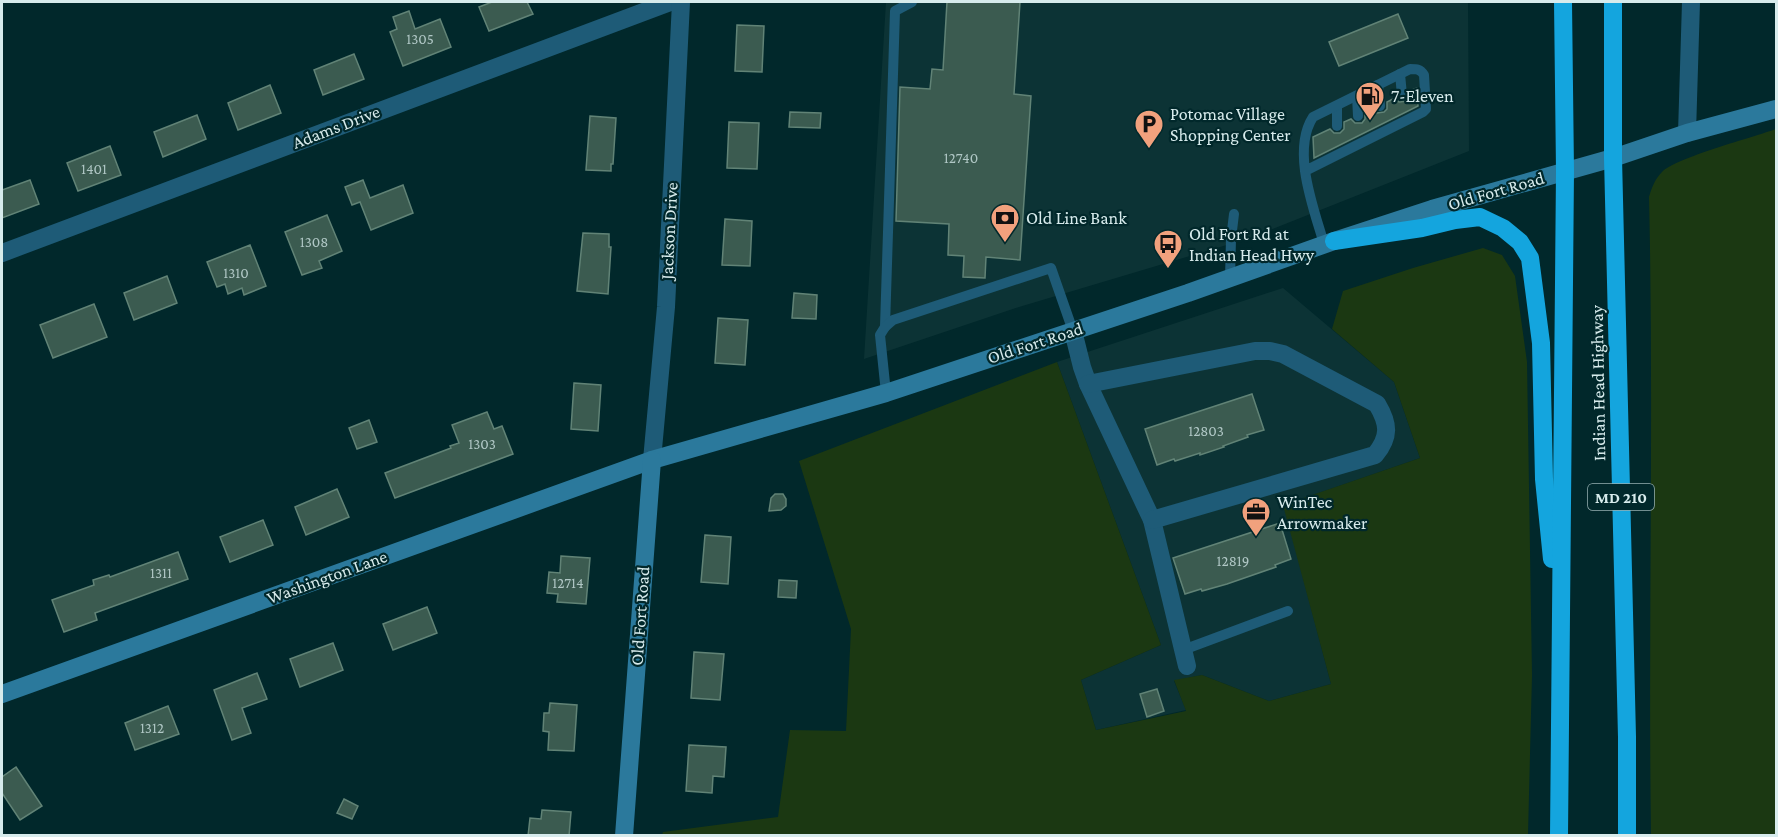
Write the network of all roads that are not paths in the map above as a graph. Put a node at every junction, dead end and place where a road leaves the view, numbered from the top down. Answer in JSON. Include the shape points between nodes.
{"nodes":[{"id":1,"x":670,"y":2,"type":"edge"},
{"id":2,"x":681,"y":2,"type":"edge"},
{"id":3,"x":912,"y":2,"type":"edge"},
{"id":4,"x":1563,"y":2,"type":"edge"},
{"id":5,"x":1613,"y":2,"type":"edge"},
{"id":6,"x":1691,"y":2,"type":"edge"},
{"id":7,"x":1400,"y":74,"type":"junction"},
{"id":8,"x":1378,"y":85,"type":"junction"},
{"id":9,"x":1402,"y":95,"type":"dead end"},
{"id":10,"x":1357,"y":96,"type":"junction"},
{"id":11,"x":1337,"y":106,"type":"junction"},
{"id":12,"x":1380,"y":106,"type":"dead end"},
{"id":13,"x":1776,"y":109,"type":"edge"},
{"id":14,"x":1358,"y":116,"type":"dead end"},
{"id":15,"x":1337,"y":126,"type":"dead end"},
{"id":16,"x":1687,"y":133,"type":"junction"},
{"id":17,"x":1613,"y":158,"type":"junction"},
{"id":18,"x":1305,"y":171,"type":"junction"},
{"id":19,"x":1565,"y":171,"type":"junction"},
{"id":20,"x":1234,"y":214,"type":"dead end"},
{"id":21,"x":1329,"y":243,"type":"junction"},
{"id":22,"x":2,"y":254,"type":"edge"},
{"id":23,"x":1230,"y":278,"type":"junction"},
{"id":24,"x":885,"y":327,"type":"junction"},
{"id":25,"x":1073,"y":331,"type":"junction"},
{"id":26,"x":1088,"y":384,"type":"junction"},
{"id":27,"x":886,"y":393,"type":"junction"},
{"id":28,"x":652,"y":460,"type":"junction"},
{"id":29,"x":1152,"y":520,"type":"junction"},
{"id":30,"x":1288,"y":611,"type":"dead end"},
{"id":31,"x":1561,"y":648,"type":"junction"},
{"id":32,"x":1185,"y":658,"type":"joint"},
{"id":33,"x":2,"y":694,"type":"edge"},
{"id":34,"x":624,"y":836,"type":"edge"},
{"id":35,"x":1559,"y":836,"type":"edge"},
{"id":36,"x":1628,"y":836,"type":"edge"}],
"edges":[{"from":1,"to":22,"type":"street","name":"Adams Drive"},
{"from":2,"to":28,"type":"street","name":"Jackson Drive","via":[[666,307]]},
{"from":3,"to":24,"type":"lane","via":[[895,11]]},
{"from":4,"to":19,"type":"highway","name":"Indian Head Highway","number":"MD 210"},
{"from":5,"to":17,"type":"highway","name":"Indian Head Highway","number":"MD 210"},
{"from":6,"to":16,"type":"street"},
{"from":7,"to":8,"type":"lane"},
{"from":7,"to":9,"type":"lane"},
{"from":7,"to":18,"type":"lane","via":[[1410,69],[1422,70],[1426,109],[1417,117],[1404,119]]},
{"from":8,"to":10,"type":"lane"},
{"from":8,"to":12,"type":"lane"},
{"from":10,"to":11,"type":"lane"},
{"from":10,"to":14,"type":"lane"},
{"from":11,"to":15,"type":"lane"},
{"from":11,"to":18,"type":"lane","via":[[1313,117],[1308,124]]},
{"from":13,"to":16,"type":"main road","name":"Old Fort Road"},
{"from":16,"to":17,"type":"main road","name":"Old Fort Road"},
{"from":17,"to":19,"type":"main road","name":"Old Fort Road"},
{"from":17,"to":36,"type":"highway","name":"Indian Head Highway","number":"MD 210"},
{"from":18,"to":21,"type":"lane"},
{"from":19,"to":21,"type":"main road","name":"Old Fort Road"},
{"from":19,"to":31,"type":"highway","name":"Indian Head Highway","number":"MD 210"},
{"from":20,"to":23,"type":"lane"},
{"from":21,"to":23,"type":"main road","name":"Old Fort Road"},
{"from":21,"to":31,"type":"highway","via":[[1480,217],[1503,228],[1520,242],[1530,258],[1541,343],[1544,479]]},
{"from":23,"to":25,"type":"main road","name":"Old Fort Road"},
{"from":24,"to":25,"type":"lane","via":[[893,320],[1051,268]]},
{"from":24,"to":27,"type":"lane","via":[[880,334]]},
{"from":25,"to":26,"type":"street"},
{"from":25,"to":27,"type":"main road","name":"Old Fort Road"},
{"from":26,"to":29,"type":"street"},
{"from":26,"to":29,"type":"street","via":[[1270,351],[1283,354],[1377,404],[1383,413],[1387,436],[1375,455]]},
{"from":27,"to":28,"type":"main road","name":"Old Fort Road"},
{"from":28,"to":33,"type":"main road","name":"Washington Lane"},
{"from":28,"to":34,"type":"main road","name":"Old Fort Road"},
{"from":29,"to":32,"type":"street"},
{"from":30,"to":32,"type":"lane"},
{"from":31,"to":35,"type":"highway","name":"Indian Head Highway","number":"MD 210"}]}
